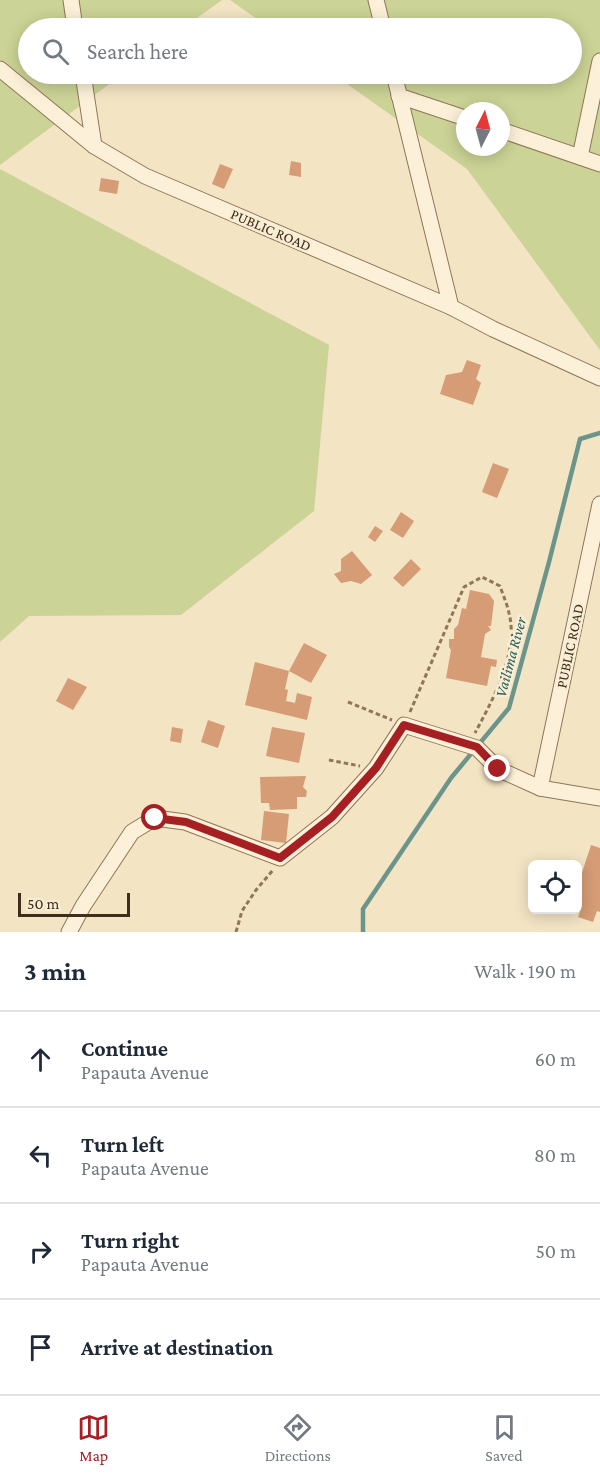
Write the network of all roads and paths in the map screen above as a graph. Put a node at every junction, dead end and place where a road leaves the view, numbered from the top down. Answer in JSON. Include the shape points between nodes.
{"nodes":[{"id":1,"x":71,"y":0,"type":"edge"},
{"id":2,"x":376,"y":0,"type":"edge"},
{"id":3,"x":74,"y":18,"type":"edge"},
{"id":4,"x":380,"y":18,"type":"edge"},
{"id":5,"x":600,"y":61,"type":"edge"},
{"id":6,"x":0,"y":69,"type":"edge"},
{"id":7,"x":18,"y":84,"type":"edge"},
{"id":8,"x":18,"y":84,"type":"edge"},
{"id":9,"x":85,"y":84,"type":"edge"},
{"id":10,"x":396,"y":84,"type":"edge"},
{"id":11,"x":399,"y":96,"type":"junction"},
{"id":12,"x":456,"y":115,"type":"edge"},
{"id":13,"x":510,"y":133,"type":"edge"},
{"id":14,"x":94,"y":146,"type":"junction"},
{"id":15,"x":580,"y":157,"type":"junction"},
{"id":16,"x":600,"y":164,"type":"edge"},
{"id":17,"x":451,"y":307,"type":"junction"},
{"id":18,"x":600,"y":378,"type":"edge"},
{"id":19,"x":600,"y":504,"type":"edge"},
{"id":20,"x":348,"y":702,"type":"dead end"},
{"id":21,"x":404,"y":725,"type":"junction"},
{"id":22,"x":469,"y":746,"type":"junction"},
{"id":23,"x":329,"y":760,"type":"dead end"},
{"id":24,"x":376,"y":768,"type":"junction"},
{"id":25,"x":540,"y":788,"type":"junction"},
{"id":26,"x":600,"y":798,"type":"edge"},
{"id":27,"x":280,"y":858,"type":"junction"},
{"id":28,"x":69,"y":932,"type":"edge"},
{"id":29,"x":236,"y":932,"type":"edge"}],
"edges":[{"from":1,"to":3,"type":"street"},
{"from":2,"to":4,"type":"street"},
{"from":5,"to":15,"type":"street"},
{"from":6,"to":8,"type":"street","name":"PUBLIC ROAD"},
{"from":7,"to":14,"type":"street","name":"PUBLIC ROAD"},
{"from":9,"to":14,"type":"street"},
{"from":10,"to":11,"type":"street"},
{"from":11,"to":12,"type":"street"},
{"from":11,"to":17,"type":"street"},
{"from":13,"to":15,"type":"street"},
{"from":14,"to":17,"type":"street","name":"PUBLIC ROAD","via":[[145,176]]},
{"from":15,"to":16,"type":"street"},
{"from":17,"to":18,"type":"street","name":"PUBLIC ROAD"},
{"from":19,"to":25,"type":"street","name":"PUBLIC ROAD"},
{"from":20,"to":21,"type":"path"},
{"from":21,"to":22,"type":"street"},
{"from":21,"to":22,"type":"path","via":[[464,587],[482,577],[500,586],[510,615],[511,640],[501,684]]},
{"from":21,"to":24,"type":"street"},
{"from":22,"to":25,"type":"street","via":[[477,747],[498,769]]},
{"from":23,"to":24,"type":"path"},
{"from":24,"to":27,"type":"street","via":[[332,817]]},
{"from":25,"to":26,"type":"street"},
{"from":27,"to":28,"type":"street","via":[[186,822],[155,818],[132,832]]},
{"from":27,"to":29,"type":"path","via":[[243,911]]}]}
